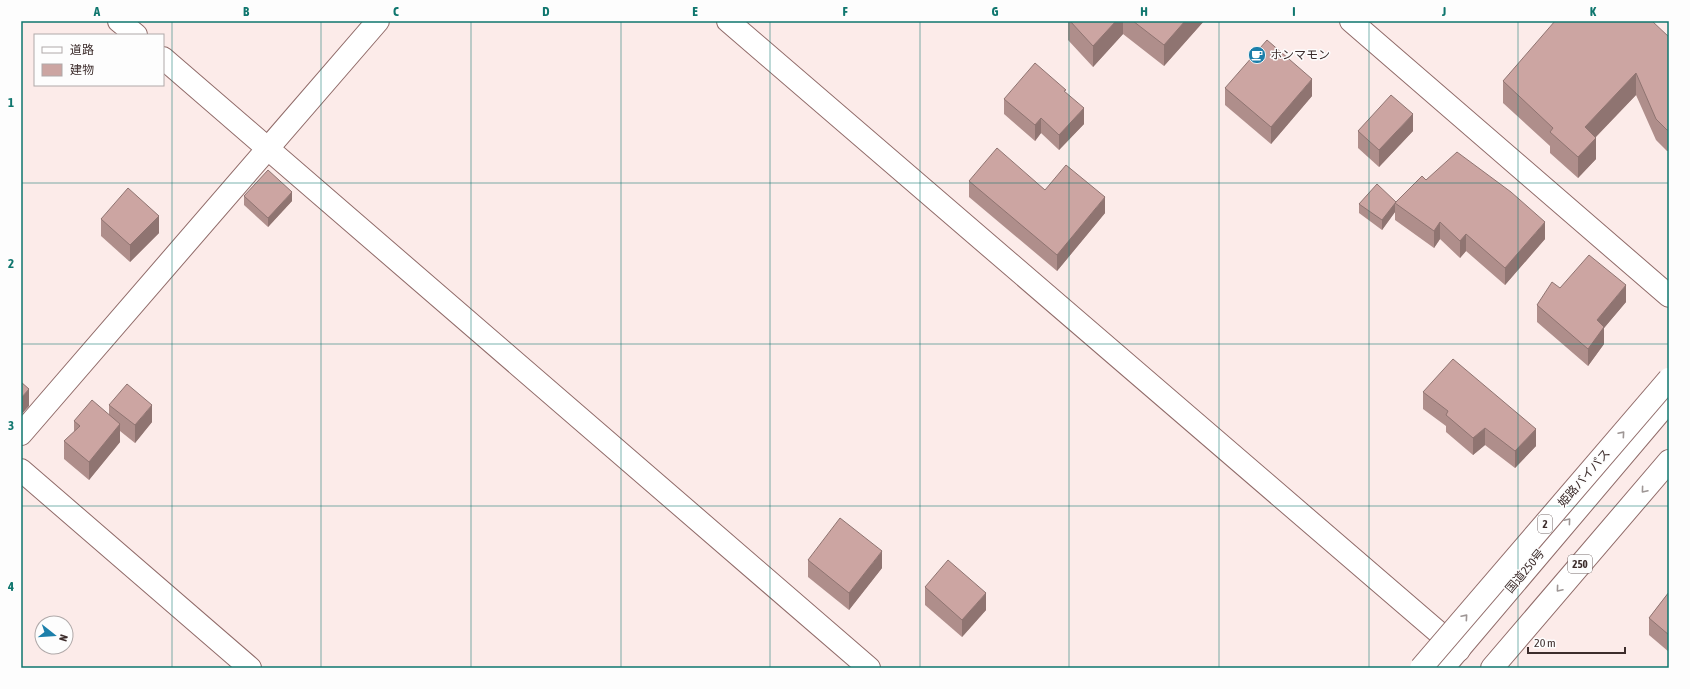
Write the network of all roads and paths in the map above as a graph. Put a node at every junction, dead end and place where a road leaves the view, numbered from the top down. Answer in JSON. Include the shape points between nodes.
{"nodes":[{"id":1,"x":119,"y":21,"type":"edge"},
{"id":2,"x":378,"y":21,"type":"edge"},
{"id":3,"x":728,"y":21,"type":"edge"},
{"id":4,"x":1351,"y":21,"type":"edge"},
{"id":5,"x":135,"y":34,"type":"edge"},
{"id":6,"x":164,"y":59,"type":"edge"},
{"id":7,"x":269,"y":148,"type":"junction"},
{"id":8,"x":1669,"y":296,"type":"edge"},
{"id":9,"x":1669,"y":379,"type":"edge"},
{"id":10,"x":1669,"y":401,"type":"edge"},
{"id":11,"x":21,"y":434,"type":"edge"},
{"id":12,"x":1669,"y":461,"type":"edge"},
{"id":13,"x":21,"y":470,"type":"edge"},
{"id":14,"x":1669,"y":483,"type":"edge"},
{"id":15,"x":1459,"y":650,"type":"junction"},
{"id":16,"x":250,"y":668,"type":"edge"},
{"id":17,"x":869,"y":668,"type":"edge"},
{"id":18,"x":1421,"y":668,"type":"edge"},
{"id":19,"x":1443,"y":668,"type":"edge"},
{"id":20,"x":1492,"y":668,"type":"edge"},
{"id":21,"x":1512,"y":668,"type":"edge"}],
"edges":[{"from":1,"to":5,"type":"main road"},
{"from":2,"to":7,"type":"main road"},
{"from":3,"to":15,"type":"main road"},
{"from":4,"to":8,"type":"main road"},
{"from":6,"to":7,"type":"main road"},
{"from":7,"to":11,"type":"main road"},
{"from":7,"to":17,"type":"main road"},
{"from":18,"to":9,"type":"main road","name":"姫路バイパス","number":"2","one_way":true,"bridge":true},
{"from":15,"to":10,"type":"main road","name":"国道250号","one_way":true},
{"from":12,"to":20,"type":"main road","number":"250","one_way":true},
{"from":13,"to":16,"type":"main road"},
{"from":14,"to":21,"type":"main road"},
{"from":15,"to":19,"type":"main road","name":"国道250号"}]}
